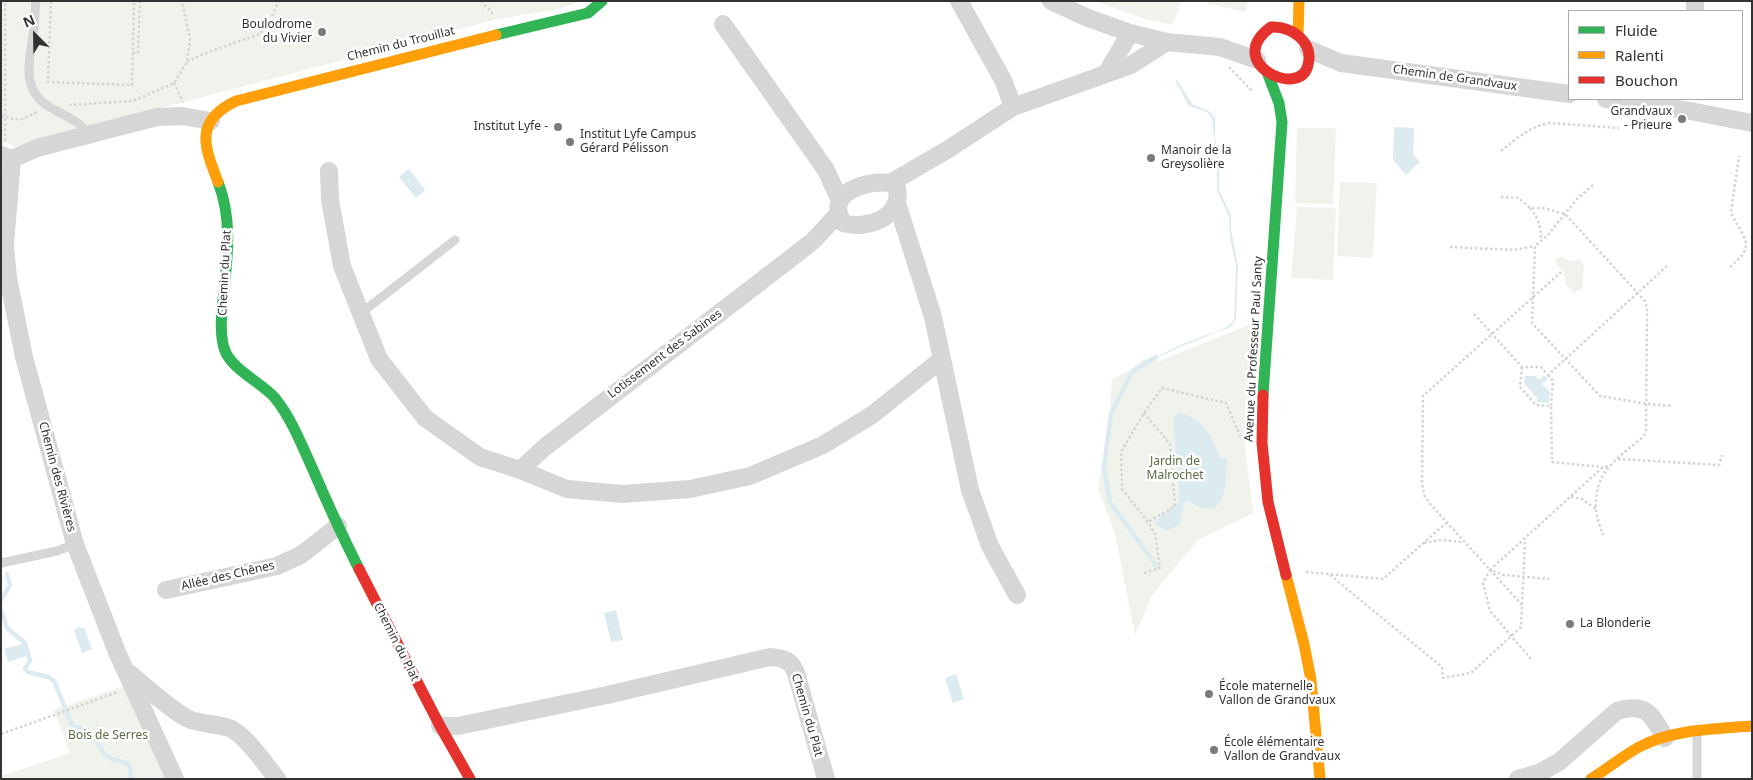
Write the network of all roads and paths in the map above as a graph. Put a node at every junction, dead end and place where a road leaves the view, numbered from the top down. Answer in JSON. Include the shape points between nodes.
{"nodes":[{"id":1,"x":5,"y":1,"type":"edge"},
{"id":2,"x":36,"y":1,"type":"edge"},
{"id":3,"x":51,"y":1,"type":"edge"},
{"id":4,"x":134,"y":1,"type":"edge"},
{"id":5,"x":140,"y":1,"type":"edge"},
{"id":6,"x":182,"y":1,"type":"edge"},
{"id":7,"x":279,"y":1,"type":"edge"},
{"id":8,"x":602,"y":1,"type":"edge"},
{"id":9,"x":959,"y":1,"type":"edge"},
{"id":10,"x":1051,"y":1,"type":"edge"},
{"id":11,"x":1299,"y":1,"type":"edge"},
{"id":12,"x":722,"y":24,"type":"dead end"},
{"id":13,"x":1130,"y":33,"type":"junction"},
{"id":14,"x":1256,"y":38,"type":"junction"},
{"id":15,"x":1167,"y":42,"type":"junction"},
{"id":16,"x":1303,"y":42,"type":"junction"},
{"id":17,"x":1220,"y":47,"type":"junction"},
{"id":18,"x":133,"y":53,"type":"junction"},
{"id":19,"x":1336,"y":61,"type":"junction"},
{"id":20,"x":188,"y":62,"type":"junction"},
{"id":21,"x":1227,"y":66,"type":"dead end"},
{"id":22,"x":1262,"y":66,"type":"junction"},
{"id":23,"x":1107,"y":72,"type":"junction"},
{"id":24,"x":1298,"y":79,"type":"junction"},
{"id":25,"x":174,"y":83,"type":"junction"},
{"id":26,"x":1254,"y":92,"type":"dead end"},
{"id":27,"x":1568,"y":94,"type":"edge"},
{"id":28,"x":182,"y":98,"type":"dead end"},
{"id":29,"x":1289,"y":100,"type":"dead end"},
{"id":30,"x":1620,"y":100,"type":"edge"},
{"id":31,"x":66,"y":105,"type":"dead end"},
{"id":32,"x":1690,"y":105,"type":"edge"},
{"id":33,"x":1013,"y":106,"type":"junction"},
{"id":34,"x":3,"y":116,"type":"edge"},
{"id":35,"x":169,"y":117,"type":"junction"},
{"id":36,"x":17,"y":120,"type":"dead end"},
{"id":37,"x":211,"y":121,"type":"junction"},
{"id":38,"x":1282,"y":122,"type":"junction"},
{"id":39,"x":1752,"y":123,"type":"edge"},
{"id":40,"x":1619,"y":128,"type":"dead end"},
{"id":41,"x":88,"y":135,"type":"junction"},
{"id":42,"x":207,"y":140,"type":"junction"},
{"id":43,"x":1501,"y":151,"type":"dead end"},
{"id":44,"x":1739,"y":156,"type":"dead end"},
{"id":45,"x":6,"y":157,"type":"edge"},
{"id":46,"x":826,"y":170,"type":"junction"},
{"id":47,"x":329,"y":171,"type":"dead end"},
{"id":48,"x":1593,"y":185,"type":"dead end"},
{"id":49,"x":856,"y":186,"type":"junction"},
{"id":50,"x":895,"y":194,"type":"junction"},
{"id":51,"x":1501,"y":197,"type":"dead end"},
{"id":52,"x":1530,"y":208,"type":"junction"},
{"id":53,"x":840,"y":213,"type":"junction"},
{"id":54,"x":1565,"y":214,"type":"junction"},
{"id":55,"x":878,"y":222,"type":"junction"},
{"id":56,"x":455,"y":240,"type":"dead end"},
{"id":57,"x":1541,"y":241,"type":"junction"},
{"id":58,"x":1535,"y":246,"type":"junction"},
{"id":59,"x":1450,"y":247,"type":"dead end"},
{"id":60,"x":912,"y":255,"type":"junction"},
{"id":61,"x":1667,"y":266,"type":"dead end"},
{"id":62,"x":1730,"y":267,"type":"dead end"},
{"id":63,"x":1561,"y":272,"type":"dead end"},
{"id":64,"x":1638,"y":294,"type":"junction"},
{"id":65,"x":1533,"y":296,"type":"junction"},
{"id":66,"x":360,"y":314,"type":"junction"},
{"id":67,"x":1474,"y":314,"type":"dead end"},
{"id":68,"x":1492,"y":334,"type":"junction"},
{"id":69,"x":942,"y":359,"type":"junction"},
{"id":70,"x":1566,"y":359,"type":"junction"},
{"id":71,"x":1522,"y":367,"type":"junction"},
{"id":72,"x":1548,"y":375,"type":"junction"},
{"id":73,"x":1647,"y":404,"type":"junction"},
{"id":74,"x":1551,"y":406,"type":"junction"},
{"id":75,"x":1673,"y":406,"type":"dead end"},
{"id":76,"x":1144,"y":413,"type":"junction"},
{"id":77,"x":1245,"y":447,"type":"dead end"},
{"id":78,"x":1722,"y":456,"type":"dead end"},
{"id":79,"x":1618,"y":459,"type":"junction"},
{"id":80,"x":1610,"y":465,"type":"junction"},
{"id":81,"x":1603,"y":467,"type":"junction"},
{"id":82,"x":520,"y":470,"type":"junction"},
{"id":83,"x":1571,"y":497,"type":"junction"},
{"id":84,"x":1596,"y":509,"type":"junction"},
{"id":85,"x":1148,"y":522,"type":"junction"},
{"id":86,"x":1446,"y":523,"type":"junction"},
{"id":87,"x":338,"y":526,"type":"junction"},
{"id":88,"x":1602,"y":535,"type":"dead end"},
{"id":89,"x":1525,"y":540,"type":"junction"},
{"id":90,"x":1464,"y":542,"type":"junction"},
{"id":91,"x":1423,"y":543,"type":"junction"},
{"id":92,"x":75,"y":544,"type":"junction"},
{"id":93,"x":1,"y":563,"type":"edge"},
{"id":94,"x":1284,"y":570,"type":"junction"},
{"id":95,"x":1490,"y":570,"type":"junction"},
{"id":96,"x":1144,"y":573,"type":"dead end"},
{"id":97,"x":1330,"y":575,"type":"junction"},
{"id":98,"x":1523,"y":577,"type":"junction"},
{"id":99,"x":1549,"y":579,"type":"dead end"},
{"id":100,"x":166,"y":590,"type":"dead end"},
{"id":101,"x":1017,"y":595,"type":"dead end"},
{"id":102,"x":1522,"y":605,"type":"junction"},
{"id":103,"x":1511,"y":636,"type":"junction"},
{"id":104,"x":1531,"y":659,"type":"dead end"},
{"id":105,"x":130,"y":678,"type":"junction"},
{"id":106,"x":440,"y":726,"type":"junction"},
{"id":107,"x":1752,"y":726,"type":"edge"},
{"id":108,"x":1697,"y":730,"type":"junction"},
{"id":109,"x":1,"y":734,"type":"edge"},
{"id":110,"x":1665,"y":738,"type":"junction"},
{"id":111,"x":1317,"y":752,"type":"junction"},
{"id":112,"x":175,"y":779,"type":"edge"},
{"id":113,"x":276,"y":779,"type":"edge"},
{"id":114,"x":470,"y":779,"type":"edge"},
{"id":115,"x":826,"y":779,"type":"edge"},
{"id":116,"x":1313,"y":779,"type":"edge"},
{"id":117,"x":1320,"y":779,"type":"edge"},
{"id":118,"x":1518,"y":779,"type":"edge"},
{"id":119,"x":1592,"y":779,"type":"edge"},
{"id":120,"x":1697,"y":779,"type":"edge"}],
"edges":[{"from":1,"to":34,"type":"path"},
{"from":2,"to":41,"type":"lane","via":[[28,71],[31,87],[47,107],[75,121],[85,128]]},
{"from":3,"to":18,"type":"path","via":[[48,82],[132,85]]},
{"from":4,"to":18,"type":"path"},
{"from":5,"to":18,"type":"path","via":[[138,53]]},
{"from":6,"to":20,"type":"path","via":[[190,39]]},
{"from":7,"to":20,"type":"path","via":[[260,34]]},
{"from":8,"to":37,"type":"street","name":"Chemin du Trouillat","via":[[588,13],[236,101],[222,107]]},
{"from":9,"to":33,"type":"street","via":[[1004,82]]},
{"from":10,"to":13,"type":"street"},
{"from":11,"to":16,"type":"street"},
{"from":12,"to":46,"type":"street"},
{"from":13,"to":15,"type":"street"},
{"from":13,"to":23,"type":"street"},
{"from":14,"to":16,"type":"street","via":[[1273,23]]},
{"from":14,"to":17,"type":"street"},
{"from":14,"to":22,"type":"street","via":[[1254,52]]},
{"from":15,"to":17,"type":"street"},
{"from":15,"to":23,"type":"street","via":[[1131,65]]},
{"from":16,"to":19,"type":"street","name":"Chemin de Grandvaux"},
{"from":16,"to":24,"type":"street","via":[[1308,64]]},
{"from":17,"to":22,"type":"street"},
{"from":19,"to":24,"type":"street","name":"Chemin de Grandvaux","via":[[1316,67]]},
{"from":19,"to":27,"type":"street","name":"Chemin de Grandvaux"},
{"from":20,"to":25,"type":"path"},
{"from":21,"to":26,"type":"path"},
{"from":22,"to":24,"type":"street","via":[[1281,80]]},
{"from":22,"to":38,"type":"street","name":"Avenue du Professeur Paul Santy","via":[[1279,103]]},
{"from":23,"to":33,"type":"street"},
{"from":25,"to":28,"type":"path"},
{"from":25,"to":31,"type":"path","via":[[133,101]]},
{"from":29,"to":38,"type":"street","name":"Avenue du Professeur Paul Santy"},
{"from":30,"to":32,"type":"street"},
{"from":32,"to":39,"type":"street"},
{"from":33,"to":50,"type":"street","via":[[937,156]]},
{"from":34,"to":36,"type":"path"},
{"from":35,"to":37,"type":"street"},
{"from":35,"to":41,"type":"street","via":[[157,117]]},
{"from":35,"to":42,"type":"street"},
{"from":37,"to":42,"type":"street","name":"Chemin du Plat"},
{"from":38,"to":94,"type":"street","name":"Avenue du Professeur Paul Santy","via":[[1264,368],[1262,443],[1268,502]]},
{"from":40,"to":43,"type":"path","via":[[1549,123],[1527,130]]},
{"from":41,"to":45,"type":"street"},
{"from":42,"to":87,"type":"street","name":"Chemin du Plat","via":[[223,194],[229,241],[221,328],[225,352],[282,407]]},
{"from":44,"to":62,"type":"path","via":[[1730,212],[1747,243],[1745,251]]},
{"from":45,"to":92,"type":"street","name":"Chemin des Rivières","via":[[8,278],[24,357]]},
{"from":46,"to":49,"type":"street"},
{"from":46,"to":53,"type":"street"},
{"from":47,"to":66,"type":"street","via":[[330,200],[342,266]]},
{"from":48,"to":54,"type":"path"},
{"from":49,"to":50,"type":"street","via":[[882,182]]},
{"from":49,"to":53,"type":"street","name":"Lotissement des Sabines","via":[[847,192]]},
{"from":50,"to":55,"type":"street","via":[[889,214]]},
{"from":50,"to":60,"type":"street"},
{"from":51,"to":52,"type":"path","via":[[1519,198]]},
{"from":52,"to":54,"type":"path"},
{"from":52,"to":57,"type":"path","via":[[1540,223]]},
{"from":53,"to":55,"type":"street","via":[[854,226]]},
{"from":53,"to":82,"type":"street","name":"Lotissement des Sabines","via":[[813,241],[545,447]]},
{"from":54,"to":57,"type":"path"},
{"from":54,"to":64,"type":"path"},
{"from":55,"to":60,"type":"street","via":[[896,234]]},
{"from":56,"to":66,"type":"lane"},
{"from":57,"to":58,"type":"path"},
{"from":58,"to":59,"type":"path","via":[[1514,250]]},
{"from":58,"to":65,"type":"path"},
{"from":60,"to":69,"type":"street","via":[[933,318]]},
{"from":61,"to":64,"type":"path"},
{"from":63,"to":65,"type":"path"},
{"from":64,"to":70,"type":"path"},
{"from":64,"to":73,"type":"path","via":[[1648,308]]},
{"from":65,"to":68,"type":"path"},
{"from":65,"to":70,"type":"path","via":[[1532,323]]},
{"from":66,"to":82,"type":"street","via":[[379,359],[425,418],[480,457]]},
{"from":67,"to":68,"type":"path"},
{"from":68,"to":71,"type":"path"},
{"from":68,"to":86,"type":"path","via":[[1423,396],[1422,484],[1424,494]]},
{"from":69,"to":82,"type":"street","via":[[856,425],[823,445],[750,476],[690,488],[623,494],[567,489]]},
{"from":69,"to":101,"type":"street","via":[[970,490],[990,546]]},
{"from":70,"to":72,"type":"path"},
{"from":70,"to":73,"type":"path","via":[[1600,396]]},
{"from":71,"to":72,"type":"path","via":[[1541,367]]},
{"from":71,"to":74,"type":"path","via":[[1520,386],[1536,405]]},
{"from":72,"to":74,"type":"path","via":[[1553,381]]},
{"from":73,"to":75,"type":"path"},
{"from":73,"to":79,"type":"path","via":[[1644,436]]},
{"from":74,"to":81,"type":"path","via":[[1552,462]]},
{"from":76,"to":77,"type":"path","via":[[1162,388],[1226,403]]},
{"from":76,"to":85,"type":"path","via":[[1120,452],[1122,489]]},
{"from":76,"to":85,"type":"path","via":[[1170,444],[1176,506]]},
{"from":78,"to":79,"type":"path","via":[[1719,465]]},
{"from":79,"to":80,"type":"path"},
{"from":80,"to":81,"type":"path"},
{"from":80,"to":84,"type":"path","via":[[1602,475]]},
{"from":81,"to":83,"type":"path"},
{"from":83,"to":84,"type":"path","via":[[1582,499]]},
{"from":83,"to":89,"type":"path"},
{"from":84,"to":88,"type":"path"},
{"from":85,"to":96,"type":"path","via":[[1155,534],[1160,568]]},
{"from":86,"to":90,"type":"path"},
{"from":86,"to":91,"type":"path"},
{"from":87,"to":100,"type":"street","name":"Allée des Chênes","via":[[301,555],[277,566]]},
{"from":87,"to":106,"type":"street","name":"Chemin du Plat"},
{"from":89,"to":95,"type":"path"},
{"from":89,"to":98,"type":"path"},
{"from":90,"to":91,"type":"path","via":[[1440,540]]},
{"from":90,"to":95,"type":"path"},
{"from":91,"to":97,"type":"path","via":[[1383,578]]},
{"from":92,"to":93,"type":"lane"},
{"from":92,"to":105,"type":"street","name":"Chemin des Rivières"},
{"from":94,"to":97,"type":"path"},
{"from":94,"to":111,"type":"street","name":"Avenue du Professeur Paul Santy","via":[[1311,680]]},
{"from":95,"to":98,"type":"path"},
{"from":95,"to":102,"type":"path"},
{"from":95,"to":103,"type":"path","via":[[1484,583],[1490,611]]},
{"from":97,"to":103,"type":"path","via":[[1442,667],[1443,678],[1471,673]]},
{"from":98,"to":99,"type":"path"},
{"from":98,"to":102,"type":"path"},
{"from":102,"to":103,"type":"path","via":[[1521,627]]},
{"from":103,"to":104,"type":"path"},
{"from":105,"to":109,"type":"path","via":[[76,708]]},
{"from":105,"to":112,"type":"street","name":"Chemin des Rivières"},
{"from":105,"to":113,"type":"street","via":[[191,720],[235,730]]},
{"from":106,"to":114,"type":"street"},
{"from":106,"to":115,"type":"street","name":"Chemin du Plat","via":[[458,726],[607,696],[770,657],[782,658],[793,665],[796,673]]},
{"from":107,"to":108,"type":"street"},
{"from":108,"to":110,"type":"street"},
{"from":108,"to":120,"type":"lane"},
{"from":110,"to":118,"type":"street","via":[[1651,714],[1629,707],[1617,711],[1558,762],[1540,773]]},
{"from":110,"to":119,"type":"street","via":[[1640,747]]},
{"from":111,"to":116,"type":"street","name":"Avenue du Professeur Paul Santy"},
{"from":111,"to":117,"type":"street","name":"Avenue du Professeur Paul Santy"}]}
